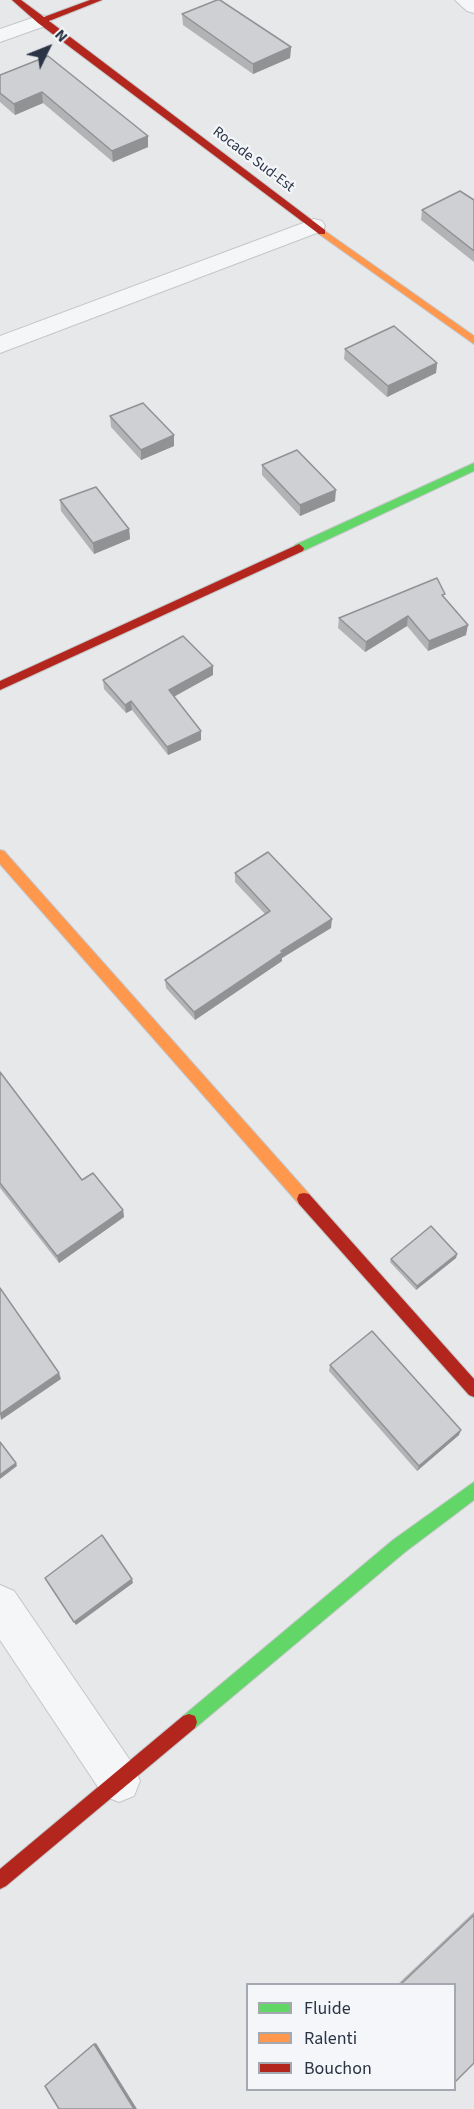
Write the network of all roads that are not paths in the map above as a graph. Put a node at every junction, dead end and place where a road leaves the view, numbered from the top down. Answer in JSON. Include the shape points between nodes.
{"nodes":[{"id":1,"x":16,"y":0,"type":"edge"},
{"id":2,"x":98,"y":0,"type":"edge"},
{"id":3,"x":465,"y":0,"type":"edge"},
{"id":4,"x":474,"y":7,"type":"edge"},
{"id":5,"x":41,"y":21,"type":"junction"},
{"id":6,"x":0,"y":36,"type":"edge"},
{"id":7,"x":314,"y":225,"type":"junction"},
{"id":8,"x":474,"y":341,"type":"edge"},
{"id":9,"x":0,"y":345,"type":"edge"},
{"id":10,"x":474,"y":467,"type":"edge"},
{"id":11,"x":0,"y":686,"type":"edge"},
{"id":12,"x":0,"y":855,"type":"edge"},
{"id":13,"x":474,"y":1390,"type":"edge"},
{"id":14,"x":474,"y":1490,"type":"edge"},
{"id":15,"x":0,"y":1605,"type":"edge"},
{"id":16,"x":120,"y":1781,"type":"junction"},
{"id":17,"x":0,"y":1880,"type":"edge"}],
"edges":[{"from":1,"to":5,"type":"street","name":"Rocade Sud-Est"},
{"from":2,"to":5,"type":"street"},
{"from":3,"to":4,"type":"street"},
{"from":5,"to":6,"type":"street"},
{"from":5,"to":7,"type":"street","name":"Rocade Sud-Est"},
{"from":7,"to":8,"type":"street","name":"Rocade Sud-Est"},
{"from":7,"to":9,"type":"street"},
{"from":10,"to":11,"type":"street"},
{"from":12,"to":13,"type":"street"},
{"from":14,"to":16,"type":"street","via":[[399,1546]]},
{"from":15,"to":16,"type":"street"},
{"from":16,"to":17,"type":"street"}]}
